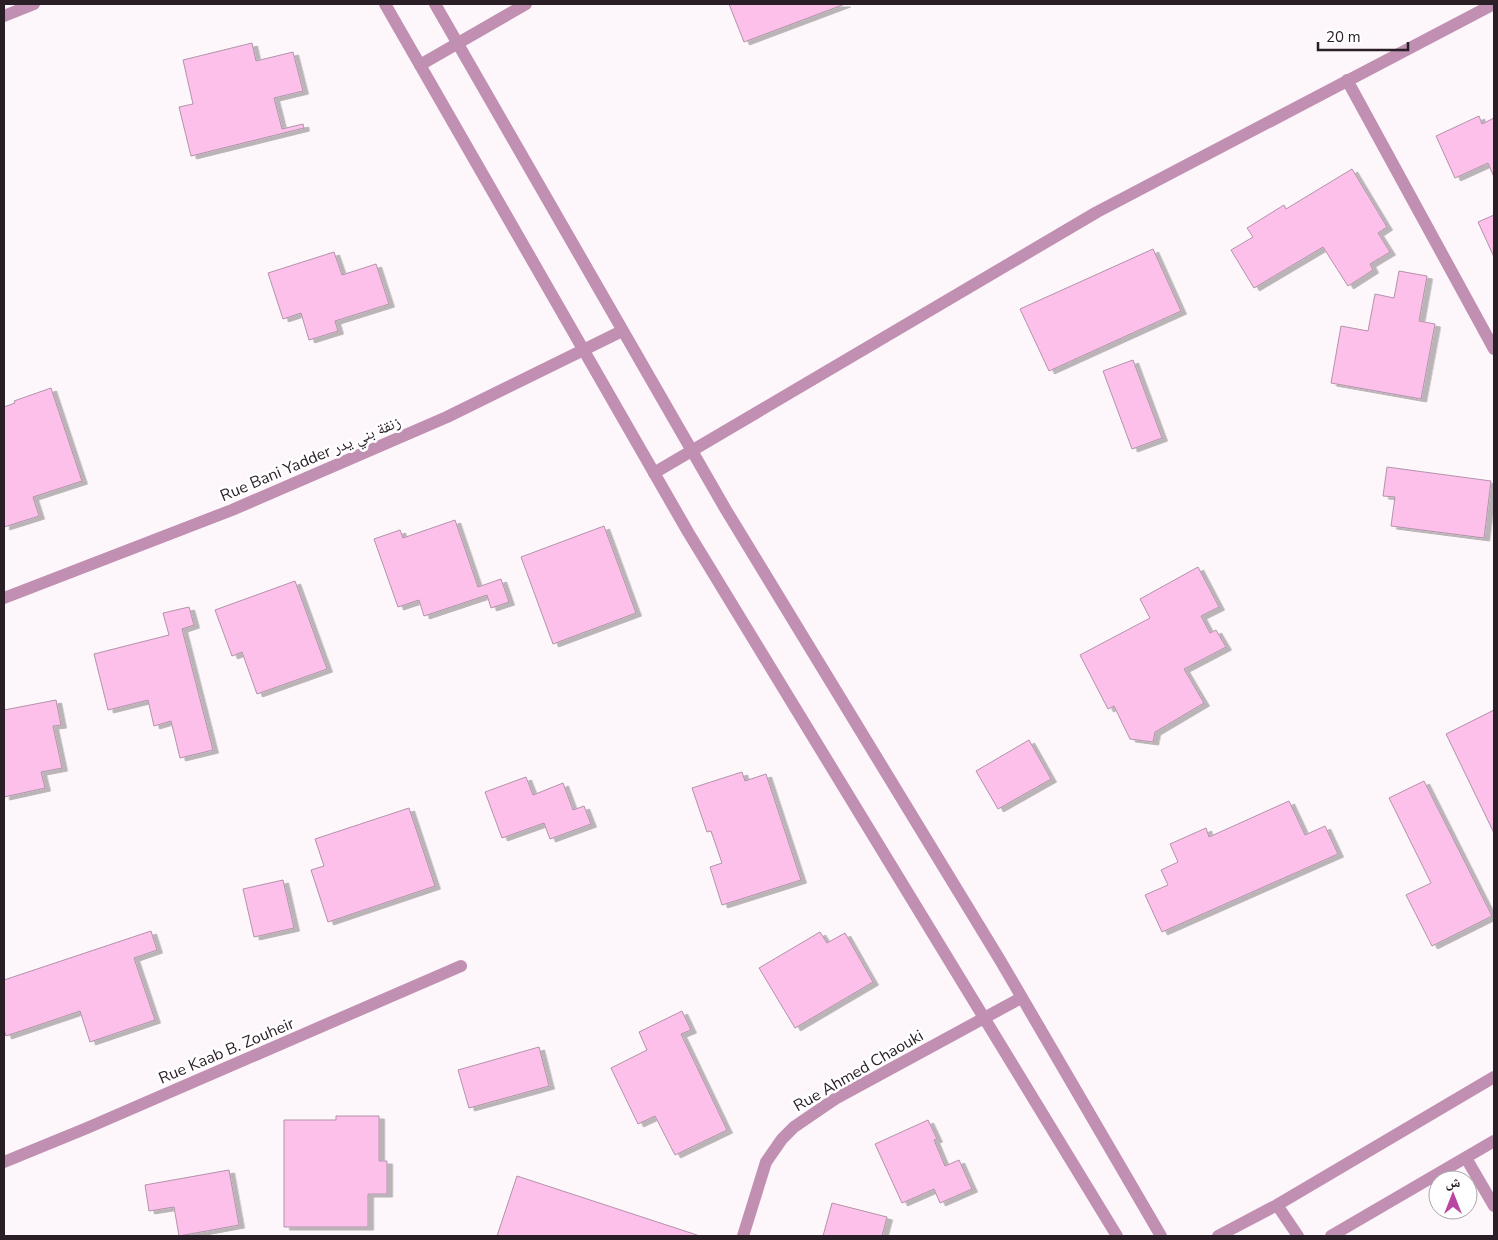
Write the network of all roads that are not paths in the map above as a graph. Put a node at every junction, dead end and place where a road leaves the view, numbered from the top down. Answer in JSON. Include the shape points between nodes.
{"nodes":[{"id":1,"x":34,"y":4,"type":"edge"},
{"id":2,"x":385,"y":4,"type":"edge"},
{"id":3,"x":435,"y":4,"type":"edge"},
{"id":4,"x":526,"y":4,"type":"edge"},
{"id":5,"x":1494,"y":4,"type":"edge"},
{"id":6,"x":4,"y":16,"type":"edge"},
{"id":7,"x":458,"y":43,"type":"junction"},
{"id":8,"x":420,"y":65,"type":"junction"},
{"id":9,"x":1347,"y":80,"type":"junction"},
{"id":10,"x":622,"y":331,"type":"junction"},
{"id":11,"x":1494,"y":349,"type":"edge"},
{"id":12,"x":583,"y":350,"type":"junction"},
{"id":13,"x":692,"y":451,"type":"junction"},
{"id":14,"x":654,"y":473,"type":"junction"},
{"id":15,"x":4,"y":598,"type":"edge"},
{"id":16,"x":461,"y":966,"type":"dead end"},
{"id":17,"x":1021,"y":998,"type":"junction"},
{"id":18,"x":983,"y":1018,"type":"junction"},
{"id":19,"x":1494,"y":1077,"type":"edge"},
{"id":20,"x":1494,"y":1141,"type":"edge"},
{"id":21,"x":1466,"y":1158,"type":"junction"},
{"id":22,"x":4,"y":1162,"type":"edge"},
{"id":23,"x":1277,"y":1205,"type":"junction"},
{"id":24,"x":1494,"y":1206,"type":"edge"},
{"id":25,"x":743,"y":1236,"type":"edge"},
{"id":26,"x":1118,"y":1236,"type":"edge"},
{"id":27,"x":1161,"y":1236,"type":"edge"},
{"id":28,"x":1218,"y":1236,"type":"edge"},
{"id":29,"x":1298,"y":1236,"type":"edge"},
{"id":30,"x":1331,"y":1236,"type":"edge"}],
"edges":[{"from":1,"to":6,"type":"street"},
{"from":2,"to":8,"type":"street"},
{"from":3,"to":7,"type":"street"},
{"from":4,"to":7,"type":"street"},
{"from":5,"to":9,"type":"street"},
{"from":7,"to":8,"type":"street"},
{"from":7,"to":10,"type":"street"},
{"from":8,"to":12,"type":"street"},
{"from":9,"to":11,"type":"street"},
{"from":9,"to":13,"type":"street","via":[[1097,212]]},
{"from":10,"to":12,"type":"street","name":"Rue Bani Yadder زنقة بني يدر"},
{"from":10,"to":13,"type":"street"},
{"from":12,"to":14,"type":"street"},
{"from":12,"to":15,"type":"street","name":"Rue Bani Yadder زنقة بني يدر","via":[[438,421],[232,510]]},
{"from":13,"to":14,"type":"street"},
{"from":13,"to":17,"type":"street"},
{"from":14,"to":18,"type":"street"},
{"from":16,"to":22,"type":"street","name":"Rue Kaab B. Zouheir"},
{"from":17,"to":18,"type":"street","name":"Rue Ahmed Chaouki"},
{"from":17,"to":27,"type":"street"},
{"from":18,"to":25,"type":"street","name":"Rue Ahmed Chaouki","via":[[835,1099],[794,1127],[766,1162]]},
{"from":18,"to":26,"type":"street"},
{"from":19,"to":23,"type":"street"},
{"from":20,"to":21,"type":"street"},
{"from":21,"to":24,"type":"street"},
{"from":21,"to":30,"type":"street"},
{"from":23,"to":28,"type":"street"},
{"from":23,"to":29,"type":"street"}]}
